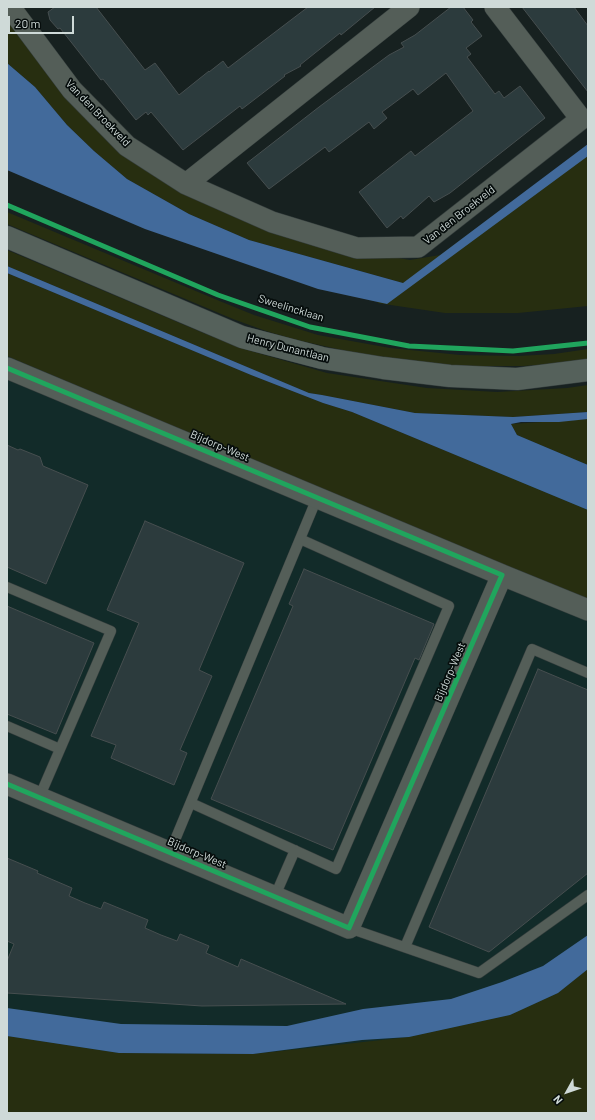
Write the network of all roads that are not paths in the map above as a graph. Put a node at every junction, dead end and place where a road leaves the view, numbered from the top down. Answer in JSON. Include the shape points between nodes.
{"nodes":[{"id":1,"x":10,"y":7,"type":"edge"},
{"id":2,"x":409,"y":7,"type":"edge"},
{"id":3,"x":495,"y":7,"type":"edge"},
{"id":4,"x":186,"y":184,"type":"junction"},
{"id":5,"x":7,"y":237,"type":"edge"},
{"id":6,"x":7,"y":368,"type":"edge"},
{"id":7,"x":588,"y":370,"type":"edge"},
{"id":8,"x":317,"y":498,"type":"junction"},
{"id":9,"x":300,"y":539,"type":"junction"},
{"id":10,"x":502,"y":575,"type":"junction"},
{"id":11,"x":7,"y":587,"type":"edge"},
{"id":12,"x":588,"y":610,"type":"edge"},
{"id":13,"x":588,"y":673,"type":"edge"},
{"id":14,"x":7,"y":726,"type":"edge"},
{"id":15,"x":60,"y":749,"type":"junction"},
{"id":16,"x":7,"y":784,"type":"edge"},
{"id":17,"x":39,"y":798,"type":"junction"},
{"id":18,"x":191,"y":803,"type":"junction"},
{"id":19,"x":295,"y":850,"type":"junction"},
{"id":20,"x":170,"y":852,"type":"junction"},
{"id":21,"x":588,"y":895,"type":"edge"},
{"id":22,"x":275,"y":896,"type":"junction"},
{"id":23,"x":349,"y":928,"type":"junction"},
{"id":24,"x":405,"y":947,"type":"junction"}],
"edges":[{"from":1,"to":4,"type":"street","name":"Van den Broekveld","via":[[72,90],[128,146]]},
{"from":2,"to":4,"type":"street"},
{"from":3,"to":4,"type":"street","name":"Van den Broekveld","via":[[582,119],[418,247],[357,248],[272,222]]},
{"from":5,"to":7,"type":"main road","name":"Henry Dunantlaan","via":[[242,337],[322,358],[382,368],[518,379]]},
{"from":6,"to":8,"type":"street","name":"Bijdorp-West"},
{"from":8,"to":9,"type":"lane"},
{"from":8,"to":10,"type":"street","name":"Bijdorp-West"},
{"from":9,"to":18,"type":"lane"},
{"from":9,"to":19,"type":"lane","via":[[449,606],[336,869]]},
{"from":10,"to":12,"type":"street","name":"Bijdorp-West"},
{"from":10,"to":23,"type":"street","name":"Bijdorp-West"},
{"from":11,"to":15,"type":"lane","via":[[111,631]]},
{"from":13,"to":24,"type":"lane","via":[[532,649]]},
{"from":14,"to":15,"type":"lane"},
{"from":15,"to":17,"type":"lane"},
{"from":16,"to":17,"type":"street","name":"Bijdorp-West"},
{"from":17,"to":20,"type":"street","name":"Bijdorp-West"},
{"from":18,"to":19,"type":"lane"},
{"from":18,"to":20,"type":"lane"},
{"from":19,"to":22,"type":"lane"},
{"from":20,"to":22,"type":"street","name":"Bijdorp-West"},
{"from":21,"to":24,"type":"lane","via":[[479,973]]},
{"from":22,"to":23,"type":"street","name":"Bijdorp-West"},
{"from":23,"to":24,"type":"lane"}]}
